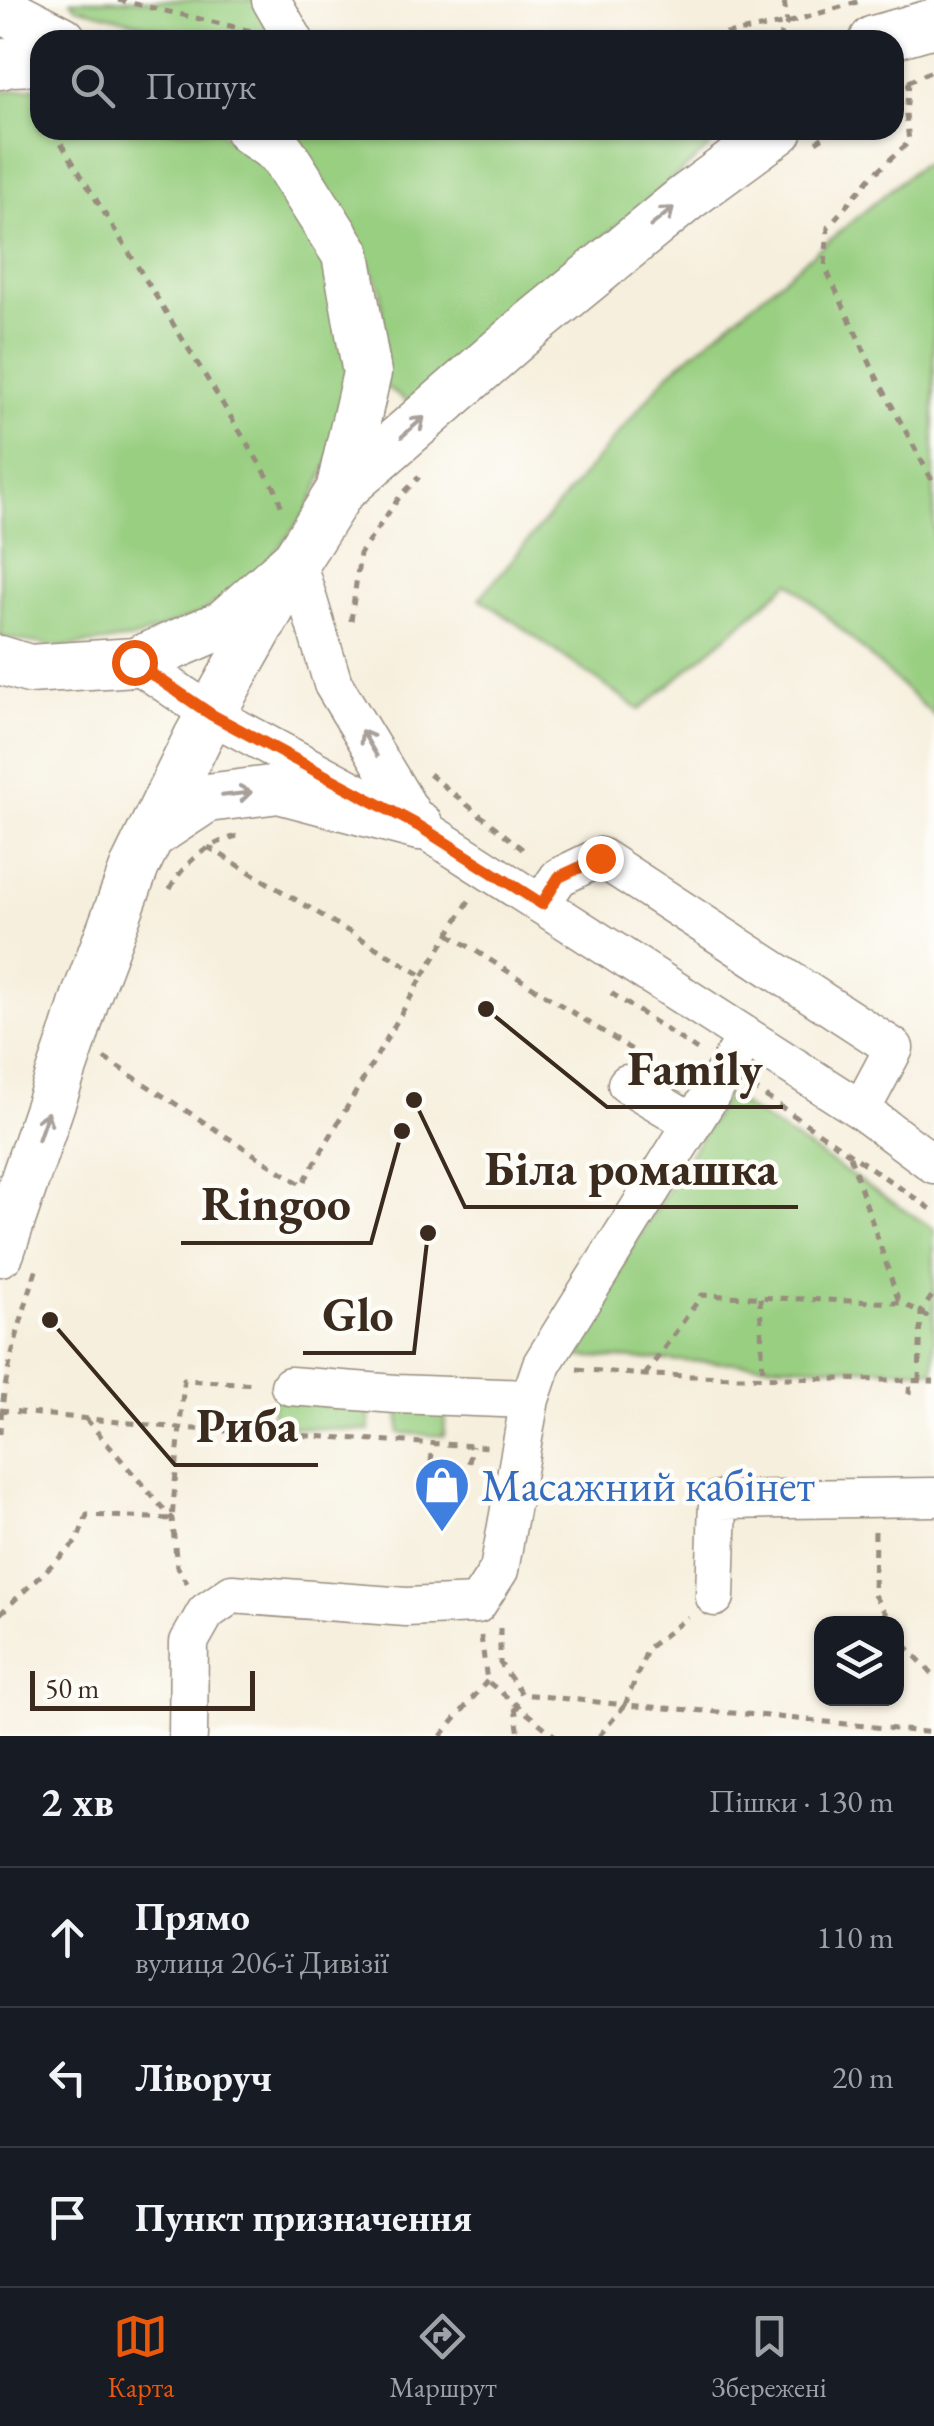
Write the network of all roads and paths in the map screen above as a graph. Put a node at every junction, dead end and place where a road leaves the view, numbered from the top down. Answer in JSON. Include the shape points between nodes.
{"nodes":[{"id":1,"x":118,"y":0,"type":"edge"},
{"id":2,"x":784,"y":0,"type":"edge"},
{"id":3,"x":864,"y":0,"type":"edge"},
{"id":4,"x":0,"y":8,"type":"edge"},
{"id":5,"x":261,"y":16,"type":"edge"},
{"id":6,"x":787,"y":23,"type":"junction"},
{"id":7,"x":934,"y":24,"type":"edge"},
{"id":8,"x":43,"y":30,"type":"edge"},
{"id":9,"x":749,"y":30,"type":"edge"},
{"id":10,"x":783,"y":30,"type":"edge"},
{"id":11,"x":904,"y":32,"type":"edge"},
{"id":12,"x":934,"y":32,"type":"edge"},
{"id":13,"x":30,"y":61,"type":"edge"},
{"id":14,"x":0,"y":65,"type":"edge"},
{"id":15,"x":904,"y":66,"type":"edge"},
{"id":16,"x":904,"y":69,"type":"edge"},
{"id":17,"x":934,"y":70,"type":"edge"},
{"id":18,"x":904,"y":96,"type":"edge"},
{"id":19,"x":59,"y":140,"type":"edge"},
{"id":20,"x":264,"y":140,"type":"edge"},
{"id":21,"x":792,"y":140,"type":"edge"},
{"id":22,"x":426,"y":470,"type":"dead end"},
{"id":23,"x":934,"y":484,"type":"edge"},
{"id":24,"x":340,"y":491,"type":"junction"},
{"id":25,"x":296,"y":560,"type":"junction"},
{"id":26,"x":351,"y":622,"type":"dead end"},
{"id":27,"x":0,"y":660,"type":"edge"},
{"id":28,"x":134,"y":662,"type":"junction"},
{"id":29,"x":212,"y":715,"type":"junction"},
{"id":30,"x":428,"y":774,"type":"dead end"},
{"id":31,"x":419,"y":826,"type":"junction"},
{"id":32,"x":246,"y":834,"type":"dead end"},
{"id":33,"x":151,"y":835,"type":"junction"},
{"id":34,"x":208,"y":847,"type":"junction"},
{"id":35,"x":550,"y":890,"type":"junction"},
{"id":36,"x":460,"y":892,"type":"dead end"},
{"id":37,"x":168,"y":893,"type":"dead end"},
{"id":38,"x":449,"y":934,"type":"junction"},
{"id":39,"x":422,"y":976,"type":"junction"},
{"id":40,"x":598,"y":984,"type":"dead end"},
{"id":41,"x":736,"y":1054,"type":"junction"},
{"id":42,"x":102,"y":1056,"type":"dead end"},
{"id":43,"x":635,"y":1070,"type":"joint"},
{"id":44,"x":861,"y":1110,"type":"junction"},
{"id":45,"x":692,"y":1123,"type":"junction"},
{"id":46,"x":850,"y":1153,"type":"junction"},
{"id":47,"x":934,"y":1164,"type":"edge"},
{"id":48,"x":934,"y":1212,"type":"edge"},
{"id":49,"x":20,"y":1254,"type":"edge"},
{"id":50,"x":934,"y":1293,"type":"edge"},
{"id":51,"x":760,"y":1298,"type":"junction"},
{"id":52,"x":900,"y":1304,"type":"junction"},
{"id":53,"x":921,"y":1312,"type":"junction"},
{"id":54,"x":934,"y":1322,"type":"edge"},
{"id":55,"x":581,"y":1369,"type":"dead end"},
{"id":56,"x":645,"y":1376,"type":"junction"},
{"id":57,"x":764,"y":1377,"type":"junction"},
{"id":58,"x":910,"y":1379,"type":"junction"},
{"id":59,"x":919,"y":1380,"type":"junction"},
{"id":60,"x":934,"y":1381,"type":"edge"},
{"id":61,"x":290,"y":1386,"type":"joint"},
{"id":62,"x":909,"y":1394,"type":"dead end"},
{"id":63,"x":530,"y":1398,"type":"junction"},
{"id":64,"x":0,"y":1410,"type":"edge"},
{"id":65,"x":84,"y":1417,"type":"junction"},
{"id":66,"x":180,"y":1428,"type":"junction"},
{"id":67,"x":0,"y":1434,"type":"edge"},
{"id":68,"x":433,"y":1444,"type":"junction"},
{"id":69,"x":472,"y":1446,"type":"junction"},
{"id":70,"x":494,"y":1447,"type":"dead end"},
{"id":71,"x":430,"y":1462,"type":"dead end"},
{"id":72,"x":469,"y":1464,"type":"dead end"},
{"id":73,"x":934,"y":1497,"type":"edge"},
{"id":74,"x":875,"y":1498,"type":"junction"},
{"id":75,"x":172,"y":1519,"type":"junction"},
{"id":76,"x":498,"y":1570,"type":"junction"},
{"id":77,"x":714,"y":1597,"type":"joint"},
{"id":78,"x":477,"y":1604,"type":"junction"},
{"id":79,"x":206,"y":1612,"type":"junction"},
{"id":80,"x":0,"y":1614,"type":"edge"},
{"id":81,"x":887,"y":1616,"type":"edge"},
{"id":82,"x":904,"y":1644,"type":"edge"},
{"id":83,"x":934,"y":1676,"type":"edge"},
{"id":84,"x":487,"y":1681,"type":"junction"},
{"id":85,"x":515,"y":1704,"type":"junction"},
{"id":86,"x":626,"y":1705,"type":"junction"},
{"id":87,"x":934,"y":1733,"type":"edge"},
{"id":88,"x":188,"y":1736,"type":"edge"},
{"id":89,"x":441,"y":1736,"type":"edge"},
{"id":90,"x":520,"y":1736,"type":"edge"},
{"id":91,"x":555,"y":1736,"type":"edge"},
{"id":92,"x":599,"y":1736,"type":"edge"}],
"edges":[{"from":1,"to":5,"type":"path"},
{"from":2,"to":6,"type":"path"},
{"from":3,"to":6,"type":"path"},
{"from":4,"to":8,"type":"main road"},
{"from":6,"to":9,"type":"path"},
{"from":6,"to":10,"type":"path"},
{"from":7,"to":11,"type":"main road"},
{"from":12,"to":15,"type":"main road"},
{"from":13,"to":14,"type":"main road"},
{"from":16,"to":17,"type":"path"},
{"from":18,"to":23,"type":"path","via":[[909,142],[828,227],[825,267]]},
{"from":19,"to":25,"type":"path","via":[[276,490]]},
{"from":20,"to":24,"type":"main road","via":[[281,152],[346,254],[367,373]]},
{"from":24,"to":21,"type":"main road","one_way":true,"via":[[686,198]]},
{"from":22,"to":26,"type":"path","via":[[360,554]]},
{"from":24,"to":25,"type":"main road"},
{"from":25,"to":28,"type":"main road","via":[[224,624]]},
{"from":25,"to":29,"type":"main road"},
{"from":31,"to":25,"type":"street","one_way":true,"via":[[333,684]]},
{"from":27,"to":28,"type":"main road","via":[[29,669]]},
{"from":28,"to":29,"type":"street"},
{"from":29,"to":31,"type":"street"},
{"from":29,"to":33,"type":"main road"},
{"from":30,"to":35,"type":"path"},
{"from":33,"to":31,"type":"main road","one_way":true,"via":[[207,798],[279,789]]},
{"from":31,"to":35,"type":"street"},
{"from":32,"to":34,"type":"path"},
{"from":49,"to":33,"type":"main road","one_way":true,"via":[[84,999]]},
{"from":34,"to":37,"type":"path","via":[[180,869]]},
{"from":34,"to":39,"type":"path"},
{"from":35,"to":41,"type":"street"},
{"from":35,"to":44,"type":"street","via":[[600,858],[894,1048]]},
{"from":36,"to":38,"type":"path","via":[[470,899]]},
{"from":38,"to":39,"type":"path"},
{"from":38,"to":43,"type":"path"},
{"from":39,"to":42,"type":"path","via":[[302,1185]]},
{"from":40,"to":41,"type":"path"},
{"from":41,"to":44,"type":"street"},
{"from":41,"to":45,"type":"street"},
{"from":41,"to":46,"type":"path"},
{"from":43,"to":45,"type":"street"},
{"from":44,"to":47,"type":"street"},
{"from":45,"to":63,"type":"street","via":[[542,1364]]},
{"from":46,"to":48,"type":"path"},
{"from":46,"to":52,"type":"path"},
{"from":49,"to":64,"type":"path","via":[[17,1334]]},
{"from":50,"to":53,"type":"path"},
{"from":51,"to":52,"type":"path"},
{"from":51,"to":56,"type":"path","via":[[702,1295]]},
{"from":51,"to":57,"type":"path"},
{"from":52,"to":53,"type":"path"},
{"from":53,"to":54,"type":"path"},
{"from":53,"to":59,"type":"path"},
{"from":55,"to":56,"type":"path"},
{"from":56,"to":57,"type":"path"},
{"from":57,"to":58,"type":"path"},
{"from":58,"to":59,"type":"path"},
{"from":58,"to":62,"type":"path"},
{"from":59,"to":60,"type":"path"},
{"from":61,"to":63,"type":"street"},
{"from":61,"to":66,"type":"path","via":[[184,1380]]},
{"from":63,"to":76,"type":"street"},
{"from":64,"to":65,"type":"path"},
{"from":64,"to":67,"type":"path"},
{"from":65,"to":66,"type":"path"},
{"from":65,"to":75,"type":"path"},
{"from":66,"to":68,"type":"path"},
{"from":66,"to":75,"type":"path"},
{"from":68,"to":69,"type":"path"},
{"from":68,"to":71,"type":"path"},
{"from":69,"to":70,"type":"path"},
{"from":69,"to":72,"type":"path"},
{"from":73,"to":74,"type":"street"},
{"from":74,"to":77,"type":"street","via":[[718,1500]]},
{"from":74,"to":81,"type":"path","via":[[874,1595]]},
{"from":75,"to":79,"type":"path","via":[[176,1566]]},
{"from":75,"to":80,"type":"path","via":[[87,1514],[77,1541]]},
{"from":76,"to":78,"type":"street"},
{"from":76,"to":86,"type":"path","via":[[500,1662],[522,1694]]},
{"from":77,"to":86,"type":"path","via":[[648,1648]]},
{"from":78,"to":79,"type":"street","via":[[406,1607],[232,1594]]},
{"from":78,"to":84,"type":"path"},
{"from":79,"to":88,"type":"street","via":[[189,1642]]},
{"from":82,"to":83,"type":"path"},
{"from":84,"to":85,"type":"path"},
{"from":84,"to":89,"type":"path"},
{"from":85,"to":90,"type":"path"},
{"from":85,"to":91,"type":"path"},
{"from":86,"to":87,"type":"path"},
{"from":86,"to":92,"type":"path"}]}
